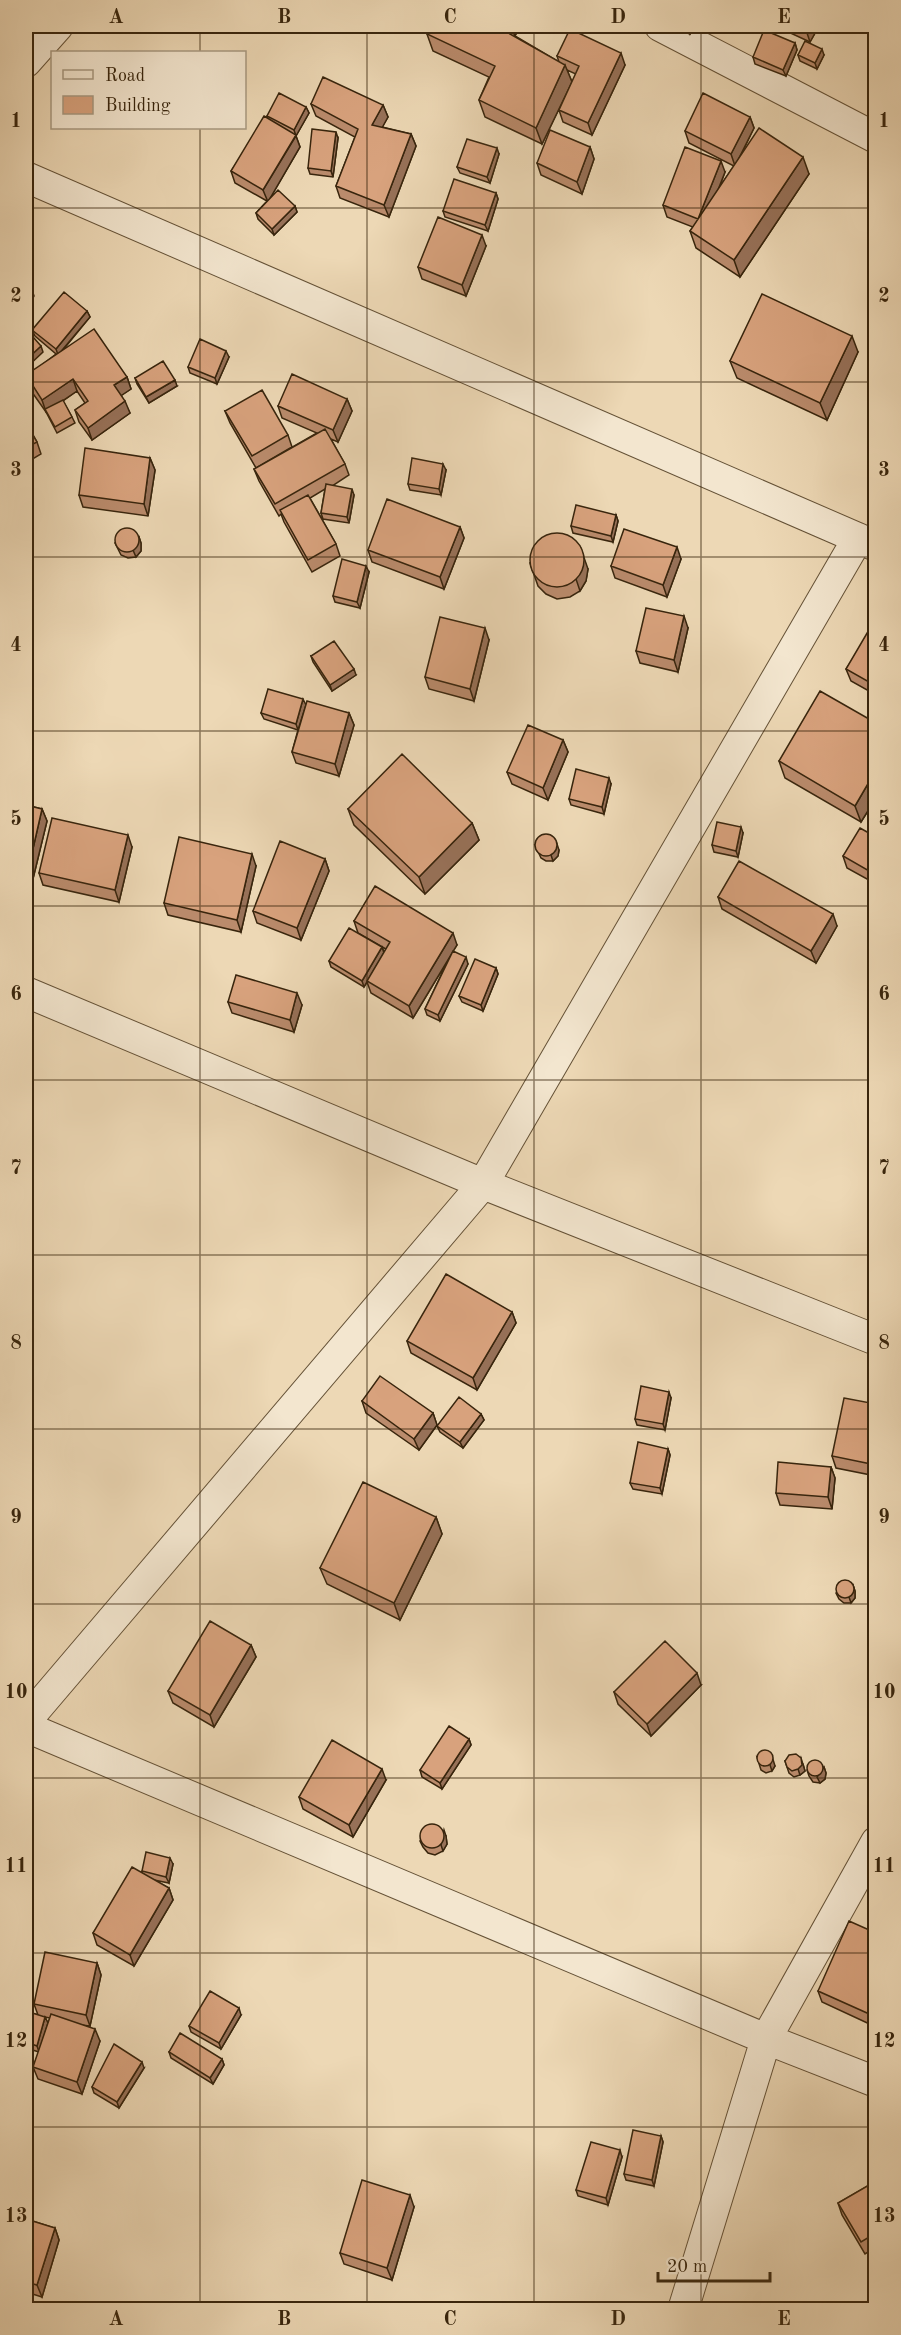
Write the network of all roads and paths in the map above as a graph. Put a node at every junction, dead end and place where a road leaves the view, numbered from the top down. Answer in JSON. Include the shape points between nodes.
{"nodes":[{"id":1,"x":58,"y":26,"type":"edge"},
{"id":2,"x":660,"y":26,"type":"edge"},
{"id":3,"x":26,"y":62,"type":"edge"},
{"id":4,"x":876,"y":138,"type":"edge"},
{"id":5,"x":26,"y":177,"type":"edge"},
{"id":6,"x":867,"y":542,"type":"edge"},
{"id":7,"x":26,"y":992,"type":"edge"},
{"id":8,"x":483,"y":1184,"type":"junction"},
{"id":9,"x":876,"y":1340,"type":"edge"},
{"id":10,"x":26,"y":1721,"type":"edge"},
{"id":11,"x":26,"y":1727,"type":"edge"},
{"id":12,"x":876,"y":1842,"type":"edge"},
{"id":13,"x":766,"y":2039,"type":"junction"},
{"id":14,"x":876,"y":2082,"type":"edge"},
{"id":15,"x":682,"y":2310,"type":"edge"}],
"edges":[{"from":1,"to":3,"type":"street"},
{"from":2,"to":4,"type":"street"},
{"from":5,"to":6,"type":"street"},
{"from":6,"to":8,"type":"street"},
{"from":7,"to":8,"type":"street"},
{"from":8,"to":9,"type":"street"},
{"from":8,"to":10,"type":"street"},
{"from":11,"to":13,"type":"street"},
{"from":12,"to":13,"type":"street"},
{"from":13,"to":14,"type":"street"},
{"from":13,"to":15,"type":"street"}]}
